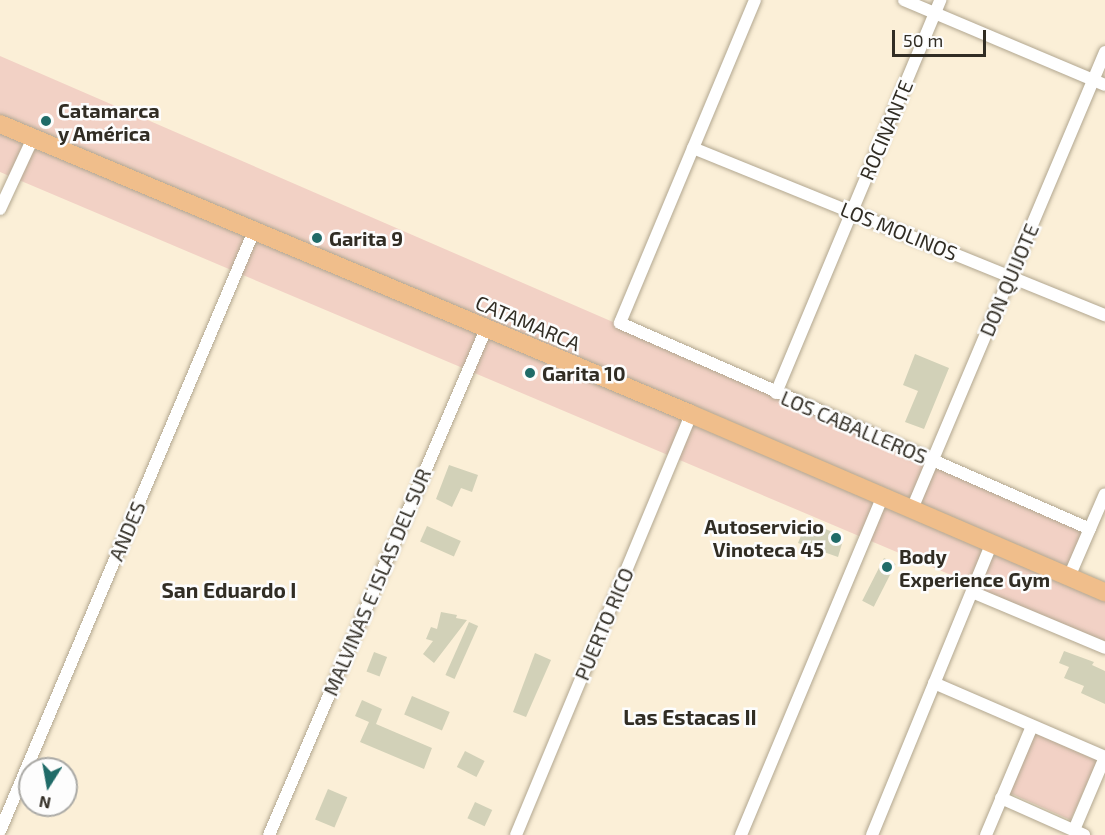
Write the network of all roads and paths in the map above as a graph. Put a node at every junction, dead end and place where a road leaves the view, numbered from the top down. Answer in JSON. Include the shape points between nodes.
{"nodes":[{"id":1,"x":755,"y":0,"type":"edge"},
{"id":2,"x":904,"y":0,"type":"edge"},
{"id":3,"x":940,"y":0,"type":"edge"},
{"id":4,"x":934,"y":13,"type":"junction"},
{"id":5,"x":1105,"y":52,"type":"edge"},
{"id":6,"x":1099,"y":82,"type":"edge"},
{"id":7,"x":0,"y":124,"type":"edge"},
{"id":8,"x":33,"y":138,"type":"junction"},
{"id":9,"x":693,"y":148,"type":"junction"},
{"id":10,"x":0,"y":209,"type":"edge"},
{"id":11,"x":852,"y":212,"type":"junction"},
{"id":12,"x":254,"y":231,"type":"junction"},
{"id":13,"x":1011,"y":275,"type":"junction"},
{"id":14,"x":1105,"y":315,"type":"edge"},
{"id":15,"x":486,"y":329,"type":"junction"},
{"id":16,"x":776,"y":393,"type":"junction"},
{"id":17,"x":691,"y":414,"type":"junction"},
{"id":18,"x":933,"y":461,"type":"junction"},
{"id":19,"x":1105,"y":494,"type":"edge"},
{"id":20,"x":883,"y":496,"type":"junction"},
{"id":21,"x":912,"y":509,"type":"junction"},
{"id":22,"x":1090,"y":529,"type":"junction"},
{"id":23,"x":992,"y":543,"type":"junction"},
{"id":24,"x":1070,"y":577,"type":"junction"},
{"id":25,"x":972,"y":592,"type":"junction"},
{"id":26,"x":1105,"y":592,"type":"edge"},
{"id":27,"x":1105,"y":648,"type":"edge"},
{"id":28,"x":934,"y":683,"type":"junction"},
{"id":29,"x":1032,"y":726,"type":"junction"},
{"id":30,"x":1105,"y":757,"type":"edge"},
{"id":31,"x":1001,"y":798,"type":"junction"},
{"id":32,"x":0,"y":831,"type":"edge"},
{"id":33,"x":1079,"y":833,"type":"edge"},
{"id":34,"x":269,"y":835,"type":"edge"},
{"id":35,"x":516,"y":835,"type":"edge"},
{"id":36,"x":741,"y":835,"type":"edge"},
{"id":37,"x":872,"y":835,"type":"edge"},
{"id":38,"x":986,"y":835,"type":"edge"}],
"edges":[{"from":1,"to":9,"type":"street"},
{"from":2,"to":4,"type":"street"},
{"from":3,"to":4,"type":"street","name":"ROCINANTE"},
{"from":4,"to":6,"type":"street"},
{"from":4,"to":11,"type":"street","name":"ROCINANTE"},
{"from":5,"to":6,"type":"street","name":"DON QUIJOTE"},
{"from":6,"to":13,"type":"street","name":"DON QUIJOTE"},
{"from":7,"to":8,"type":"main road","name":"CATAMARCA"},
{"from":8,"to":10,"type":"street"},
{"from":8,"to":12,"type":"main road","name":"CATAMARCA"},
{"from":9,"to":11,"type":"street","name":"LOS MOLINOS"},
{"from":9,"to":16,"type":"street","name":"LOS CABALLEROS","via":[[620,323]]},
{"from":11,"to":13,"type":"street","name":"LOS MOLINOS"},
{"from":11,"to":16,"type":"street","name":"ROCINANTE"},
{"from":12,"to":15,"type":"main road","name":"CATAMARCA"},
{"from":12,"to":32,"type":"street","name":"ANDES"},
{"from":13,"to":14,"type":"street","name":"LOS MOLINOS"},
{"from":13,"to":18,"type":"street","name":"DON QUIJOTE"},
{"from":15,"to":17,"type":"main road","name":"CATAMARCA"},
{"from":15,"to":34,"type":"street","name":"MALVINAS E ISLAS DEL SUR"},
{"from":16,"to":18,"type":"street","name":"LOS CABALLEROS"},
{"from":17,"to":20,"type":"main road","name":"CATAMARCA"},
{"from":17,"to":35,"type":"street","name":"PUERTO RICO"},
{"from":18,"to":21,"type":"street","name":"DON QUIJOTE"},
{"from":18,"to":22,"type":"street","name":"LOS CABALLEROS"},
{"from":19,"to":22,"type":"street"},
{"from":20,"to":21,"type":"main road","name":"CATAMARCA"},
{"from":20,"to":36,"type":"street"},
{"from":21,"to":23,"type":"main road","name":"CATAMARCA"},
{"from":22,"to":24,"type":"street"},
{"from":23,"to":24,"type":"main road","name":"CATAMARCA"},
{"from":23,"to":25,"type":"street"},
{"from":24,"to":26,"type":"main road","name":"CATAMARCA"},
{"from":25,"to":27,"type":"street"},
{"from":25,"to":28,"type":"street"},
{"from":28,"to":29,"type":"street"},
{"from":28,"to":37,"type":"street"},
{"from":29,"to":30,"type":"street"},
{"from":29,"to":31,"type":"street"},
{"from":30,"to":33,"type":"street"},
{"from":31,"to":33,"type":"street"},
{"from":31,"to":38,"type":"street"}]}
